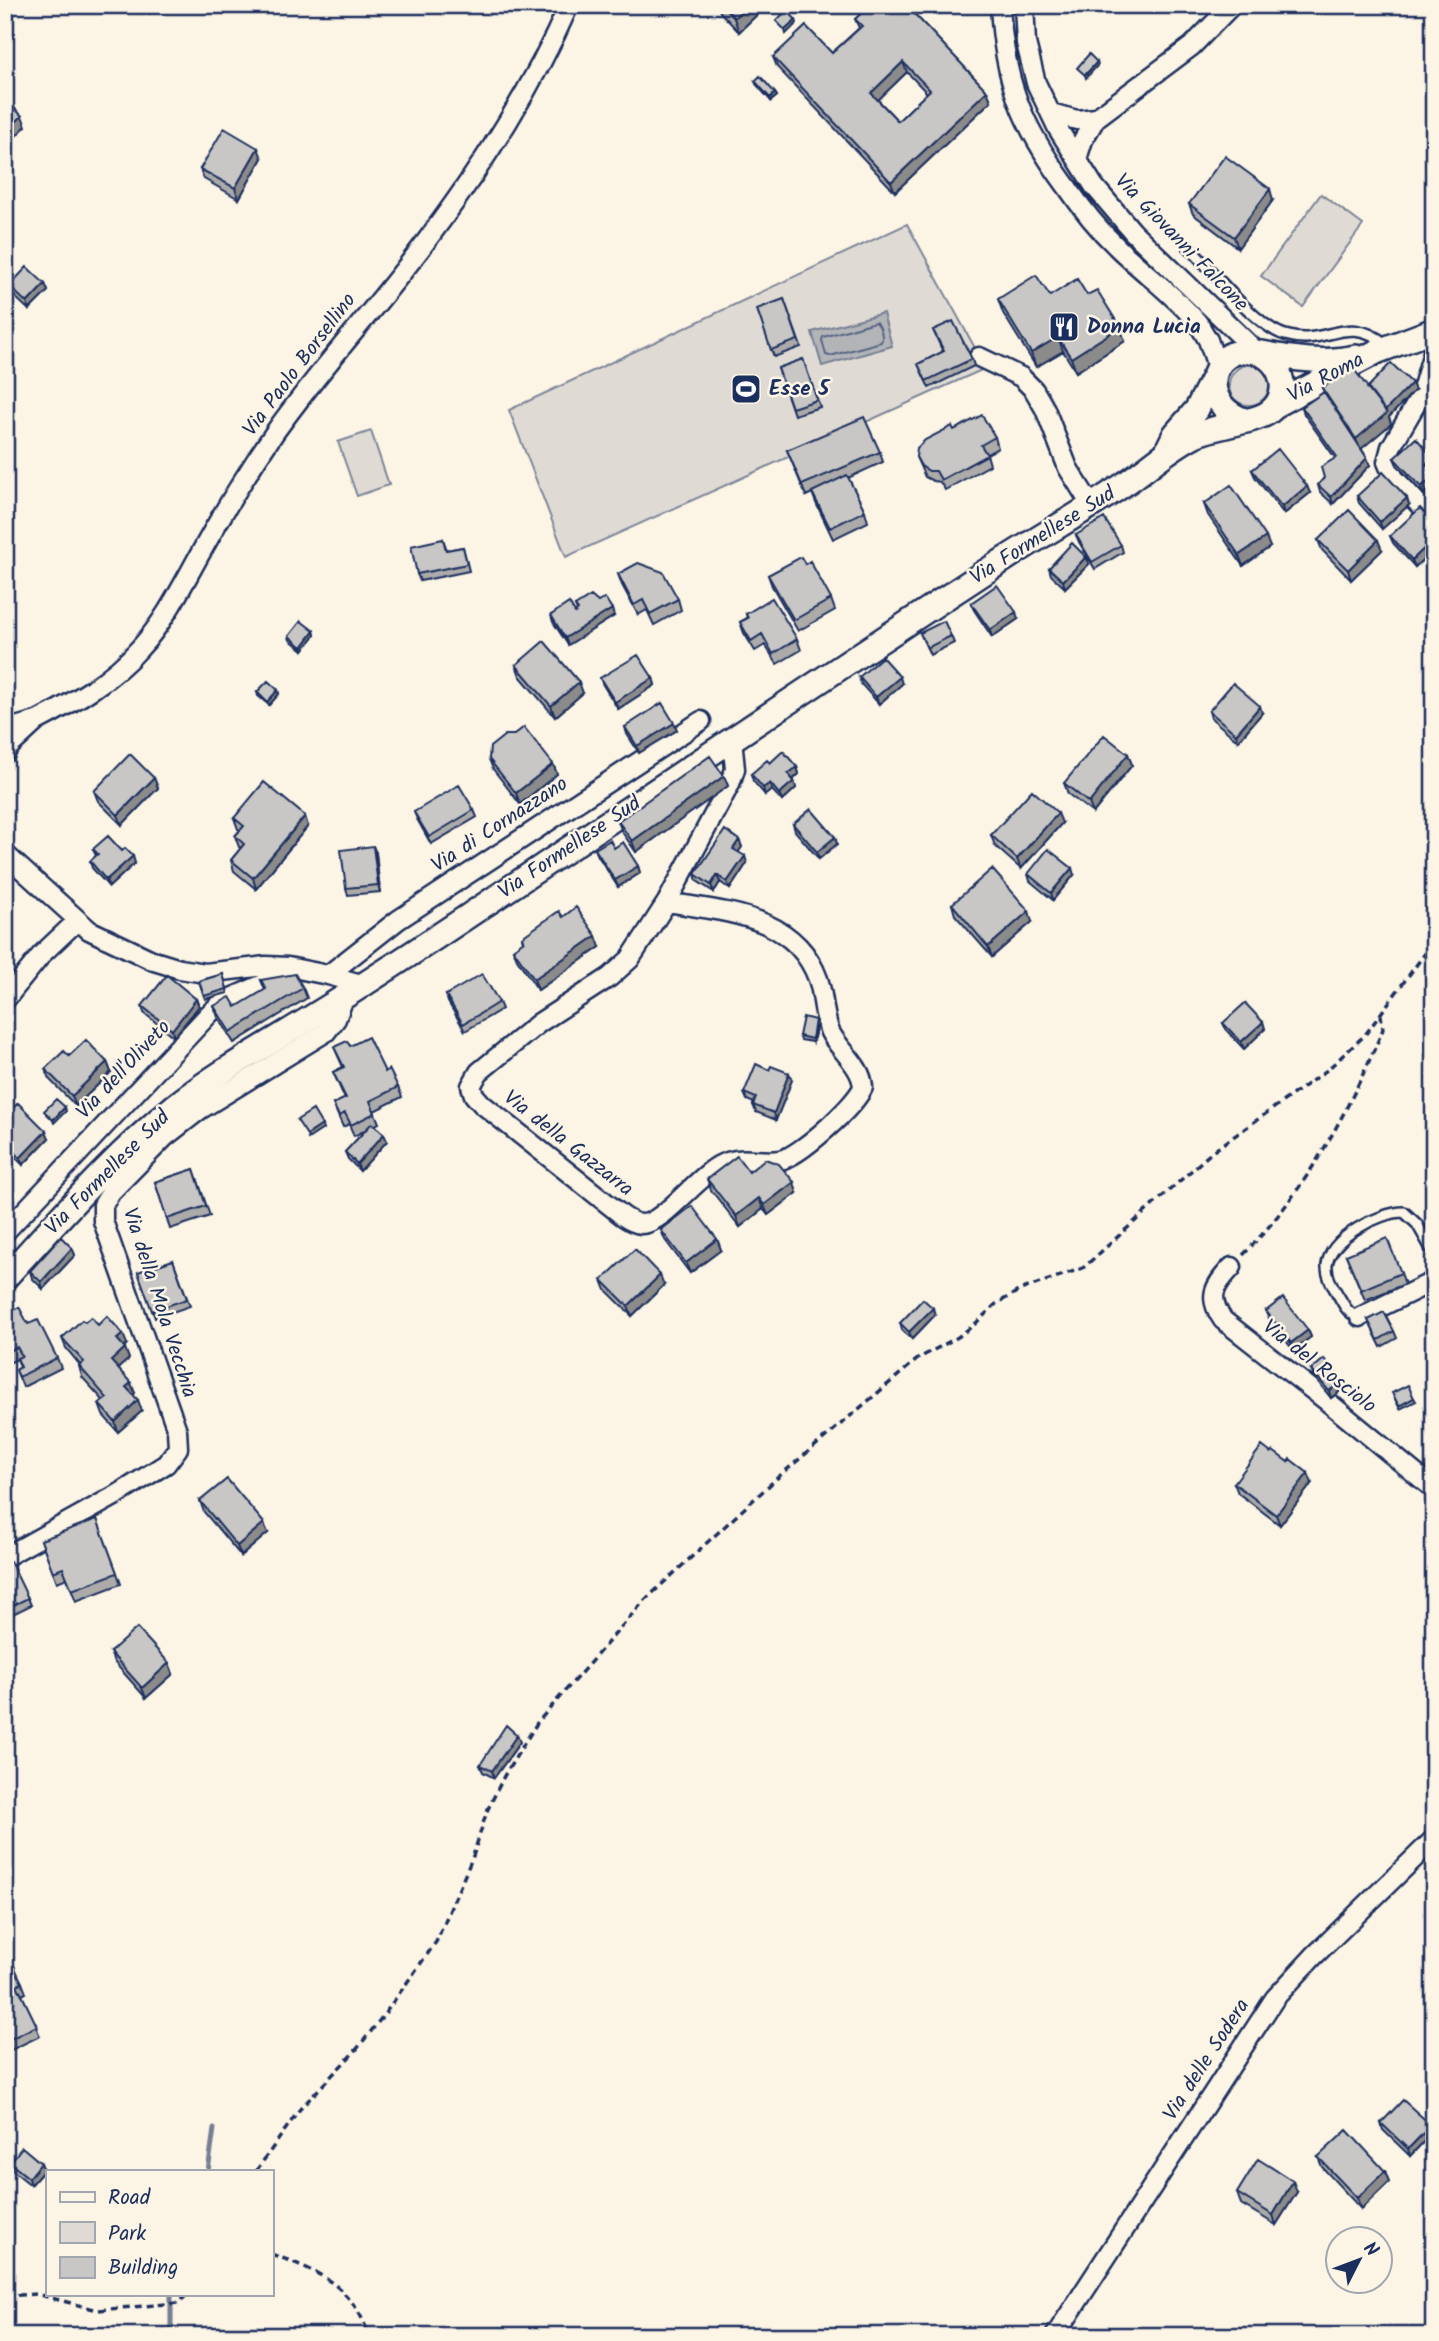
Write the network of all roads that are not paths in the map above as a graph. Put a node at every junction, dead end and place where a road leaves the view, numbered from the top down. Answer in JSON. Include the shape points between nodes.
{"nodes":[{"id":1,"x":569,"y":5,"type":"edge"},
{"id":2,"x":1000,"y":5,"type":"edge"},
{"id":3,"x":1024,"y":5,"type":"edge"},
{"id":4,"x":1232,"y":5,"type":"edge"},
{"id":5,"x":1051,"y":113,"type":"junction"},
{"id":6,"x":1096,"y":118,"type":"junction"},
{"id":7,"x":1077,"y":159,"type":"junction"},
{"id":8,"x":1187,"y":245,"type":"dead end"},
{"id":9,"x":1434,"y":330,"type":"edge"},
{"id":10,"x":1382,"y":349,"type":"junction"},
{"id":11,"x":1434,"y":349,"type":"edge"},
{"id":12,"x":1259,"y":353,"type":"junction"},
{"id":13,"x":979,"y":357,"type":"dead end"},
{"id":14,"x":1216,"y":373,"type":"junction"},
{"id":15,"x":1277,"y":404,"type":"junction"},
{"id":16,"x":1245,"y":420,"type":"junction"},
{"id":17,"x":1165,"y":454,"type":"junction"},
{"id":18,"x":1091,"y":505,"type":"junction"},
{"id":19,"x":1434,"y":520,"type":"edge"},
{"id":20,"x":701,"y":721,"type":"dead end"},
{"id":21,"x":732,"y":739,"type":"junction"},
{"id":22,"x":6,"y":744,"type":"edge"},
{"id":23,"x":5,"y":854,"type":"edge"},
{"id":24,"x":667,"y":902,"type":"junction"},
{"id":25,"x":77,"y":921,"type":"junction"},
{"id":26,"x":298,"y":969,"type":"junction"},
{"id":27,"x":328,"y":975,"type":"junction"},
{"id":28,"x":365,"y":985,"type":"junction"},
{"id":29,"x":344,"y":998,"type":"junction"},
{"id":30,"x":5,"y":1000,"type":"edge"},
{"id":31,"x":5,"y":1232,"type":"edge"},
{"id":32,"x":1434,"y":1254,"type":"edge"},
{"id":33,"x":1232,"y":1267,"type":"road end"},
{"id":34,"x":5,"y":1278,"type":"edge"},
{"id":35,"x":1434,"y":1281,"type":"edge"},
{"id":36,"x":1360,"y":1317,"type":"joint"},
{"id":37,"x":1434,"y":1489,"type":"edge"},
{"id":38,"x":5,"y":1557,"type":"edge"},
{"id":39,"x":1434,"y":1839,"type":"edge"},
{"id":40,"x":1055,"y":2336,"type":"edge"}],
"edges":[{"from":1,"to":22,"type":"street","name":"Via Paolo Borsellino","via":[[546,58],[505,129],[432,234],[271,439],[149,638],[101,682]]},
{"from":2,"to":14,"type":"street","name":"Via Giovanni Falcone","via":[[1012,88],[1031,134],[1098,227],[1198,323],[1208,340]]},
{"from":3,"to":5,"type":"street","name":"Via Giovanni Falcone","via":[[1029,63]]},
{"from":4,"to":6,"type":"street","via":[[1192,46]]},
{"from":5,"to":6,"type":"street","via":[[1077,120]]},
{"from":5,"to":7,"type":"street","name":"Via Giovanni Falcone"},
{"from":6,"to":7,"type":"street"},
{"from":7,"to":12,"type":"street","name":"Via Giovanni Falcone","via":[[1121,219]]},
{"from":8,"to":10,"type":"lane","via":[[1278,332],[1310,338],[1364,330]]},
{"from":9,"to":10,"type":"street","name":"Via Roma"},
{"from":10,"to":12,"type":"street","name":"Via Roma","via":[[1339,360]]},
{"from":10,"to":15,"type":"street","name":"Via Roma"},
{"from":11,"to":19,"type":"street","via":[[1420,397],[1387,462],[1398,483]]},
{"from":12,"to":14,"type":"street","via":[[1238,352],[1227,357]]},
{"from":12,"to":15,"type":"street","via":[[1279,370],[1282,393]]},
{"from":13,"to":18,"type":"street","via":[[1021,377],[1034,390],[1068,468]]},
{"from":14,"to":16,"type":"street","via":[[1217,400],[1224,410]]},
{"from":14,"to":17,"type":"street","name":"Via Formellese Sud"},
{"from":15,"to":16,"type":"street","via":[[1258,418]]},
{"from":16,"to":17,"type":"street","name":"Via Formellese Sud","via":[[1195,435]]},
{"from":17,"to":18,"type":"street","name":"Via Formellese Sud"},
{"from":18,"to":21,"type":"street","name":"Via Formellese Sud"},
{"from":20,"to":27,"type":"street","name":"Via di Cornazzano","via":[[419,905]]},
{"from":21,"to":24,"type":"street","name":"Via della Gazzarra","via":[[736,762],[730,784]]},
{"from":21,"to":28,"type":"street","name":"Via Formellese Sud"},
{"from":23,"to":25,"type":"street"},
{"from":24,"to":24,"type":"street","name":"Via della Gazzarra","via":[[624,965],[539,1023],[479,1072],[471,1086],[482,1104],[623,1216],[643,1224],[656,1220],[723,1163],[744,1158],[782,1160],[794,1155],[856,1100],[863,1087],[860,1073],[828,1027],[813,970],[792,940],[747,916]]},
{"from":25,"to":26,"type":"street","via":[[114,944],[180,969],[213,973],[266,966]]},
{"from":25,"to":30,"type":"street","via":[[42,954]]},
{"from":26,"to":27,"type":"street"},
{"from":26,"to":31,"type":"street","name":"Via dell'Oliveto","via":[[218,1006]]},
{"from":27,"to":28,"type":"street"},
{"from":28,"to":29,"type":"street","name":"Via Formellese Sud"},
{"from":29,"to":34,"type":"street","name":"Via Formellese Sud","via":[[209,1081],[157,1121],[90,1185]]},
{"from":29,"to":38,"type":"street","name":"Via della Mola Vecchia","via":[[326,1032],[189,1118],[108,1195],[103,1222],[177,1430],[178,1448],[166,1464],[121,1493]]},
{"from":32,"to":36,"type":"lane","via":[[1417,1224],[1404,1212],[1369,1222],[1347,1235],[1329,1256],[1327,1272],[1347,1310]]},
{"from":33,"to":37,"type":"street","name":"Via del Rosciolo","via":[[1214,1292],[1223,1320]]},
{"from":35,"to":36,"type":"street"},
{"from":39,"to":40,"type":"street","name":"Via delle Sodera","via":[[1270,2005]]}]}
